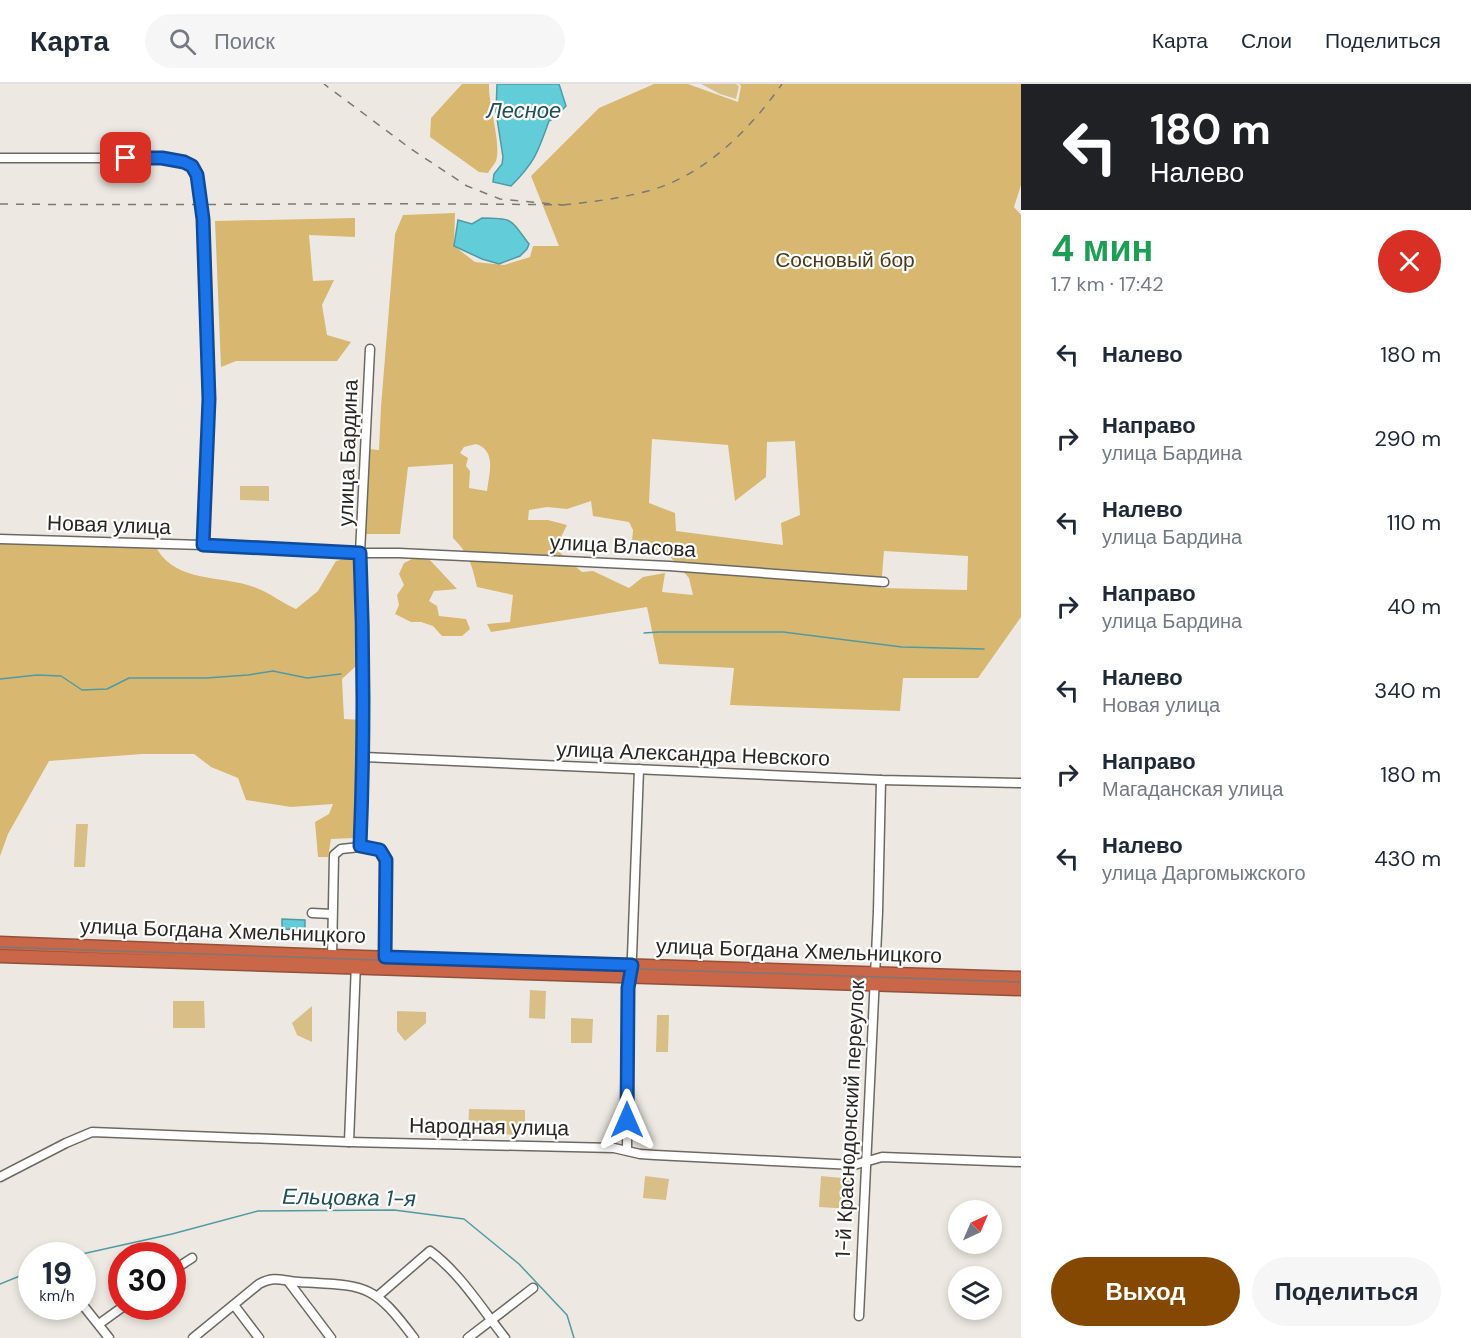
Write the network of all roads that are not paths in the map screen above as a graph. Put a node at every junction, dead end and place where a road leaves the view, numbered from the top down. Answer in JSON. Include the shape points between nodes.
{"nodes":[{"id":1,"x":0,"y":158,"type":"edge"},
{"id":2,"x":370,"y":349,"type":"dead end"},
{"id":3,"x":0,"y":539,"type":"edge"},
{"id":4,"x":203,"y":545,"type":"junction"},
{"id":5,"x":360,"y":553,"type":"junction"},
{"id":6,"x":884,"y":582,"type":"dead end"},
{"id":7,"x":364,"y":757,"type":"junction"},
{"id":8,"x":639,"y":769,"type":"junction"},
{"id":9,"x":881,"y":780,"type":"junction"},
{"id":10,"x":1021,"y":783,"type":"edge"},
{"id":11,"x":360,"y":846,"type":"junction"},
{"id":12,"x":312,"y":913,"type":"dead end"},
{"id":13,"x":332,"y":914,"type":"junction"},
{"id":14,"x":0,"y":943,"type":"edge"},
{"id":15,"x":0,"y":956,"type":"edge"},
{"id":16,"x":332,"y":956,"type":"junction"},
{"id":17,"x":385,"y":957,"type":"junction"},
{"id":18,"x":356,"y":962,"type":"junction"},
{"id":19,"x":631,"y":971,"type":"junction"},
{"id":20,"x":1021,"y":978,"type":"edge"},
{"id":21,"x":874,"y":979,"type":"junction"},
{"id":22,"x":1021,"y":990,"type":"edge"},
{"id":23,"x":349,"y":1142,"type":"junction"},
{"id":24,"x":627,"y":1150,"type":"junction"},
{"id":25,"x":867,"y":1161,"type":"junction"},
{"id":26,"x":1021,"y":1162,"type":"edge"},
{"id":27,"x":0,"y":1177,"type":"edge"},
{"id":28,"x":192,"y":1258,"type":"dead end"},
{"id":29,"x":186,"y":1262,"type":"edge"},
{"id":30,"x":288,"y":1281,"type":"junction"},
{"id":31,"x":534,"y":1288,"type":"dead end"},
{"id":32,"x":378,"y":1296,"type":"junction"},
{"id":33,"x":234,"y":1305,"type":"junction"},
{"id":34,"x":859,"y":1316,"type":"dead end"},
{"id":35,"x":108,"y":1318,"type":"edge"},
{"id":36,"x":96,"y":1320,"type":"edge"},
{"id":37,"x":491,"y":1321,"type":"junction"},
{"id":38,"x":99,"y":1324,"type":"junction"},
{"id":39,"x":109,"y":1338,"type":"edge"},
{"id":40,"x":193,"y":1338,"type":"edge"},
{"id":41,"x":259,"y":1338,"type":"edge"},
{"id":42,"x":332,"y":1338,"type":"edge"},
{"id":43,"x":414,"y":1338,"type":"edge"},
{"id":44,"x":468,"y":1338,"type":"edge"},
{"id":45,"x":505,"y":1338,"type":"edge"}],
"edges":[{"from":1,"to":4,"type":"street","via":[[162,158],[184,162],[197,175],[203,219],[209,399]]},
{"from":2,"to":5,"type":"street","name":"улица Бардина"},
{"from":3,"to":4,"type":"street","name":"Новая улица"},
{"from":4,"to":5,"type":"street","name":"Новая улица"},
{"from":5,"to":6,"type":"street","name":"улица Власова","via":[[669,566]]},
{"from":5,"to":7,"type":"street","name":"улица Бардина"},
{"from":7,"to":8,"type":"street","name":"улица Александра Невского"},
{"from":7,"to":11,"type":"street","name":"улица Бардина"},
{"from":8,"to":9,"type":"street","name":"улица Александра Невского"},
{"from":8,"to":19,"type":"street"},
{"from":9,"to":10,"type":"street","name":"улица Александра Невского"},
{"from":9,"to":21,"type":"street","name":"1-й Краснодонский переулок"},
{"from":11,"to":13,"type":"street","via":[[340,849],[334,855]]},
{"from":11,"to":17,"type":"street","via":[[380,850],[386,860]]},
{"from":12,"to":13,"type":"street"},
{"from":13,"to":16,"type":"street"},
{"from":14,"to":16,"type":"highway","name":"улица Богдана Хмельницкого"},
{"from":15,"to":18,"type":"highway","name":"улица Богдана Хмельницкого"},
{"from":16,"to":18,"type":"highway","name":"улица Богдана Хмельницкого"},
{"from":17,"to":18,"type":"highway","name":"улица Богдана Хмельницкого"},
{"from":17,"to":19,"type":"highway","name":"улица Богдана Хмельницкого"},
{"from":18,"to":19,"type":"highway","name":"улица Богдана Хмельницкого"},
{"from":18,"to":23,"type":"street"},
{"from":19,"to":21,"type":"highway","name":"улица Богдана Хмельницкого"},
{"from":19,"to":24,"type":"street"},
{"from":20,"to":21,"type":"highway","name":"улица Богдана Хмельницкого"},
{"from":21,"to":22,"type":"highway","name":"улица Богдана Хмельницкого"},
{"from":21,"to":25,"type":"street","name":"1-й Краснодонский переулок"},
{"from":23,"to":24,"type":"street","name":"Народная улица"},
{"from":23,"to":27,"type":"street","name":"Народная улица","via":[[92,1132]]},
{"from":24,"to":25,"type":"street","name":"Народная улица","via":[[640,1154],[854,1165]]},
{"from":25,"to":26,"type":"street","name":"Народная улица","via":[[882,1157]]},
{"from":25,"to":34,"type":"street","name":"1-й Краснодонский переулок"},
{"from":28,"to":29,"type":"street"},
{"from":30,"to":32,"type":"street","via":[[348,1284]]},
{"from":30,"to":33,"type":"street","via":[[270,1278]]},
{"from":30,"to":42,"type":"street"},
{"from":31,"to":37,"type":"street"},
{"from":32,"to":37,"type":"street","via":[[430,1251],[453,1271]]},
{"from":32,"to":43,"type":"street"},
{"from":33,"to":40,"type":"street"},
{"from":33,"to":41,"type":"street"},
{"from":35,"to":38,"type":"street"},
{"from":36,"to":38,"type":"street"},
{"from":37,"to":44,"type":"street"},
{"from":37,"to":45,"type":"street"},
{"from":38,"to":39,"type":"street"}]}
